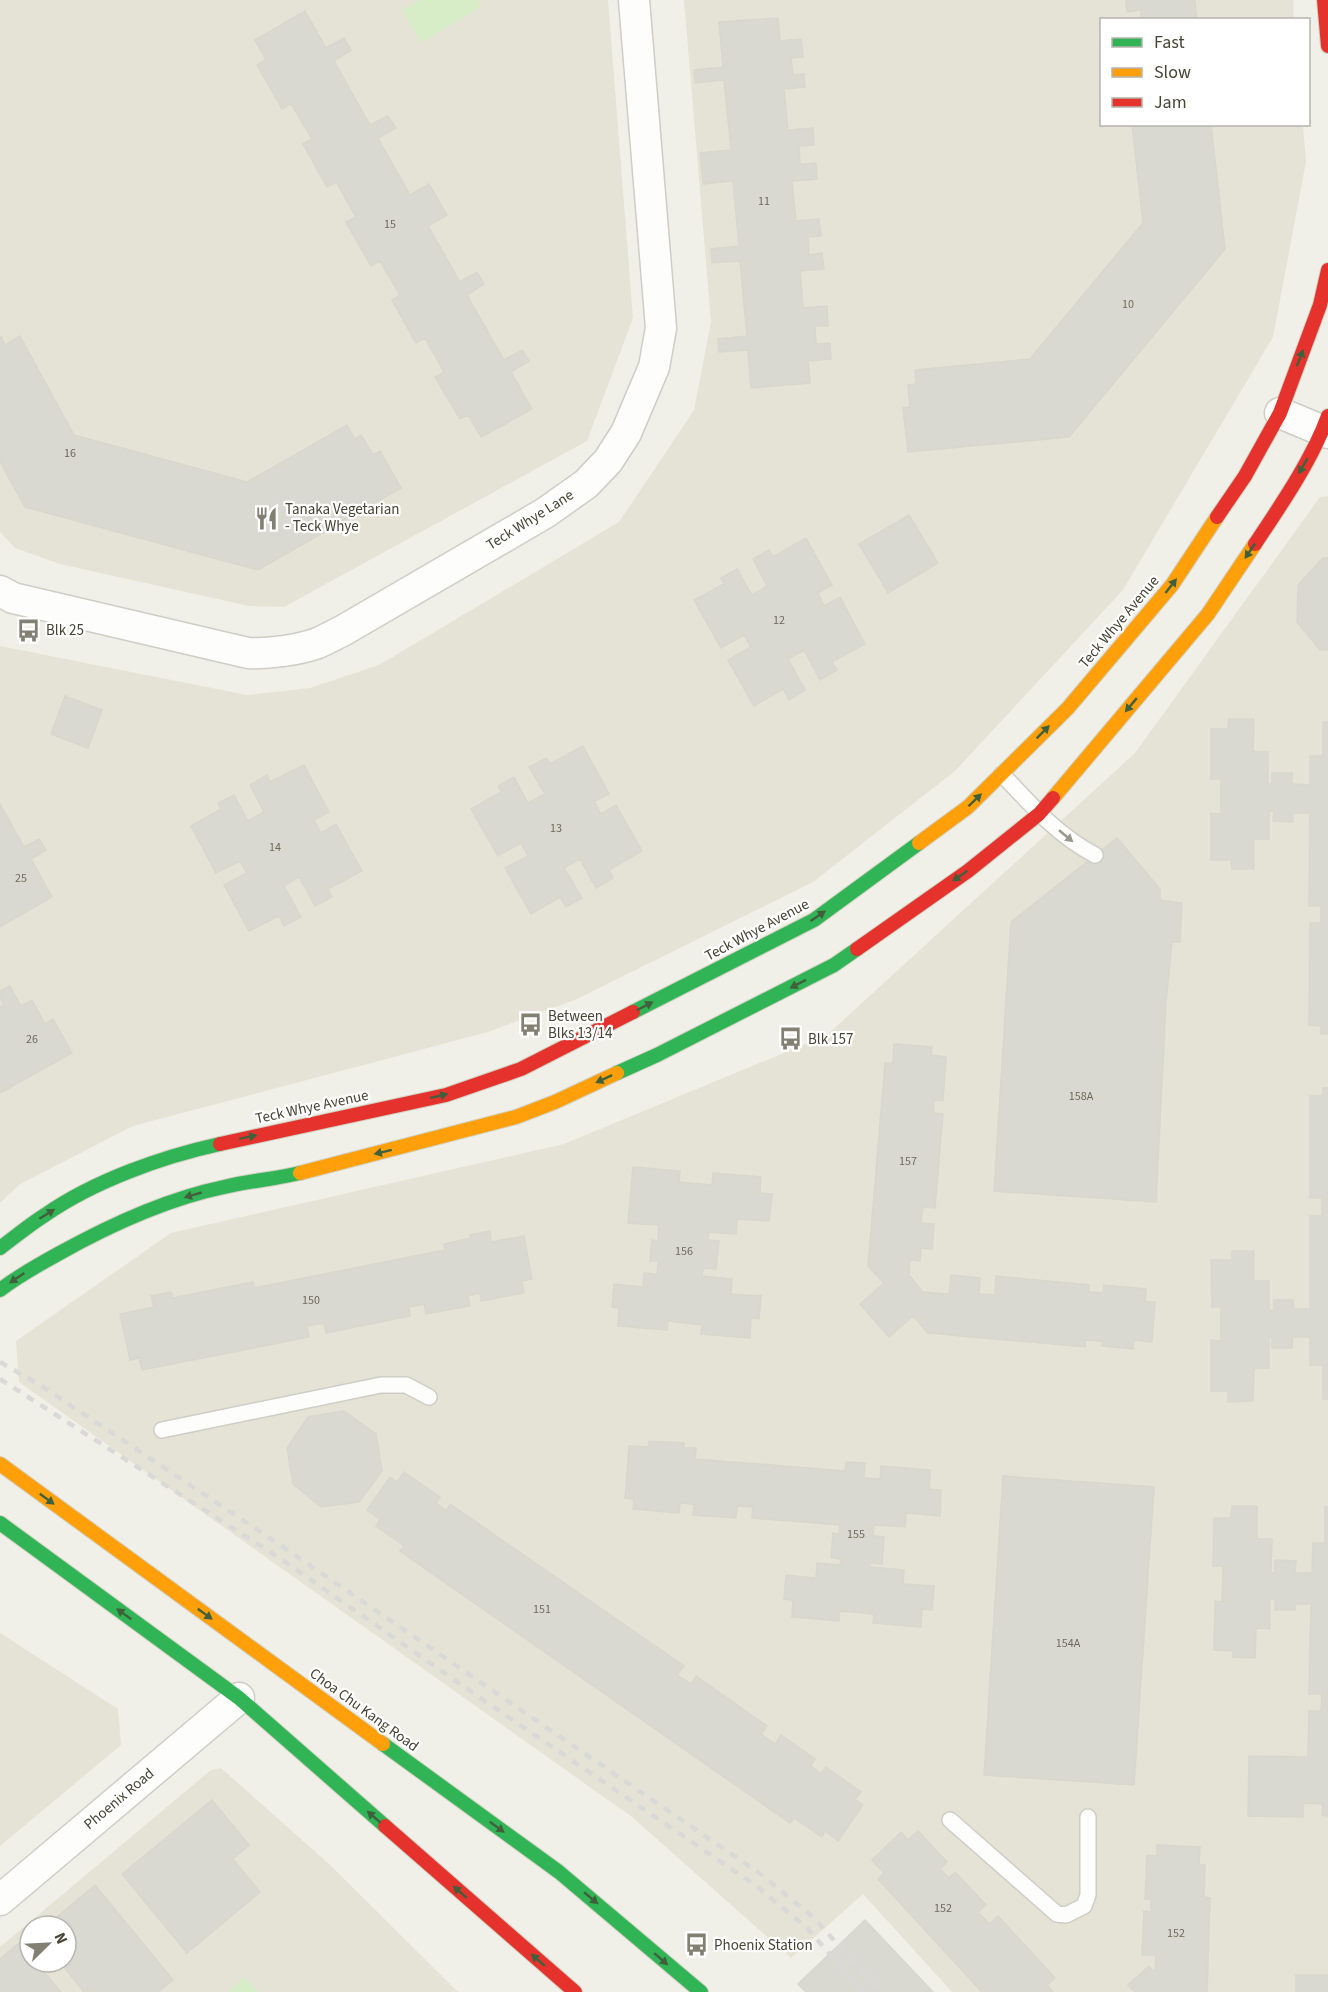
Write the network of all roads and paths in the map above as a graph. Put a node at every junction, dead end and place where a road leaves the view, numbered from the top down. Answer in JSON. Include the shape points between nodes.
{"nodes":[{"id":1,"x":634,"y":0,"type":"edge"},
{"id":2,"x":1324,"y":0,"type":"edge"},
{"id":3,"x":1328,"y":46,"type":"edge"},
{"id":4,"x":1328,"y":270,"type":"edge"},
{"id":5,"x":1280,"y":413,"type":"junction"},
{"id":6,"x":1326,"y":426,"type":"edge"},
{"id":7,"x":0,"y":591,"type":"edge"},
{"id":8,"x":1002,"y":774,"type":"junction"},
{"id":9,"x":1039,"y":814,"type":"junction"},
{"id":10,"x":1095,"y":855,"type":"dead end"},
{"id":11,"x":0,"y":1248,"type":"edge"},
{"id":12,"x":0,"y":1290,"type":"edge"},
{"id":13,"x":429,"y":1397,"type":"dead end"},
{"id":14,"x":162,"y":1430,"type":"dead end"},
{"id":15,"x":0,"y":1464,"type":"edge"},
{"id":16,"x":0,"y":1523,"type":"edge"},
{"id":17,"x":239,"y":1698,"type":"junction"},
{"id":18,"x":1088,"y":1817,"type":"dead end"},
{"id":19,"x":950,"y":1820,"type":"dead end"},
{"id":20,"x":0,"y":1900,"type":"edge"},
{"id":21,"x":623,"y":1925,"type":"junction"},
{"id":22,"x":645,"y":1961,"type":"dead end"},
{"id":23,"x":575,"y":1992,"type":"edge"},
{"id":24,"x":701,"y":1992,"type":"edge"}],
"edges":[{"from":1,"to":7,"type":"street","name":"Teck Whye Lane","via":[[661,328],[654,367],[631,424],[608,461],[586,484],[545,513],[344,630],[317,643],[263,654],[13,598]]},
{"from":2,"to":3,"type":"main road"},
{"from":5,"to":4,"type":"main road","name":"Teck Whye Avenue","one_way":true,"via":[[1320,305]]},
{"from":5,"to":6,"type":"street"},
{"from":8,"to":5,"type":"main road","name":"Teck Whye Avenue","one_way":true,"via":[[1068,708],[1172,585],[1245,476]]},
{"from":6,"to":9,"type":"main road","one_way":true,"via":[[1283,502],[1208,614]]},
{"from":8,"to":9,"type":"lane"},
{"from":11,"to":8,"type":"main road","name":"Teck Whye Avenue","one_way":true,"via":[[46,1214],[151,1163],[210,1146],[446,1095],[521,1069],[814,920],[968,807]]},
{"from":9,"to":10,"type":"lane","one_way":true},
{"from":9,"to":12,"type":"main road","one_way":true,"via":[[968,871],[834,965],[555,1102],[516,1117],[291,1175],[222,1187],[144,1212],[76,1244]]},
{"from":13,"to":14,"type":"lane","via":[[406,1385],[381,1385]]},
{"from":15,"to":21,"type":"main road","name":"Choa Chu Kang Road","one_way":true,"via":[[559,1872]]},
{"from":17,"to":16,"type":"main road","one_way":true},
{"from":17,"to":20,"type":"street","name":"Phoenix Road"},
{"from":23,"to":17,"type":"main road","one_way":true},
{"from":18,"to":19,"type":"lane","via":[[1088,1895],[1084,1906],[1066,1915],[1057,1914]]},
{"from":21,"to":22,"type":"main road"},
{"from":21,"to":24,"type":"main road","name":"Choa Chu Kang Road","one_way":true}]}
